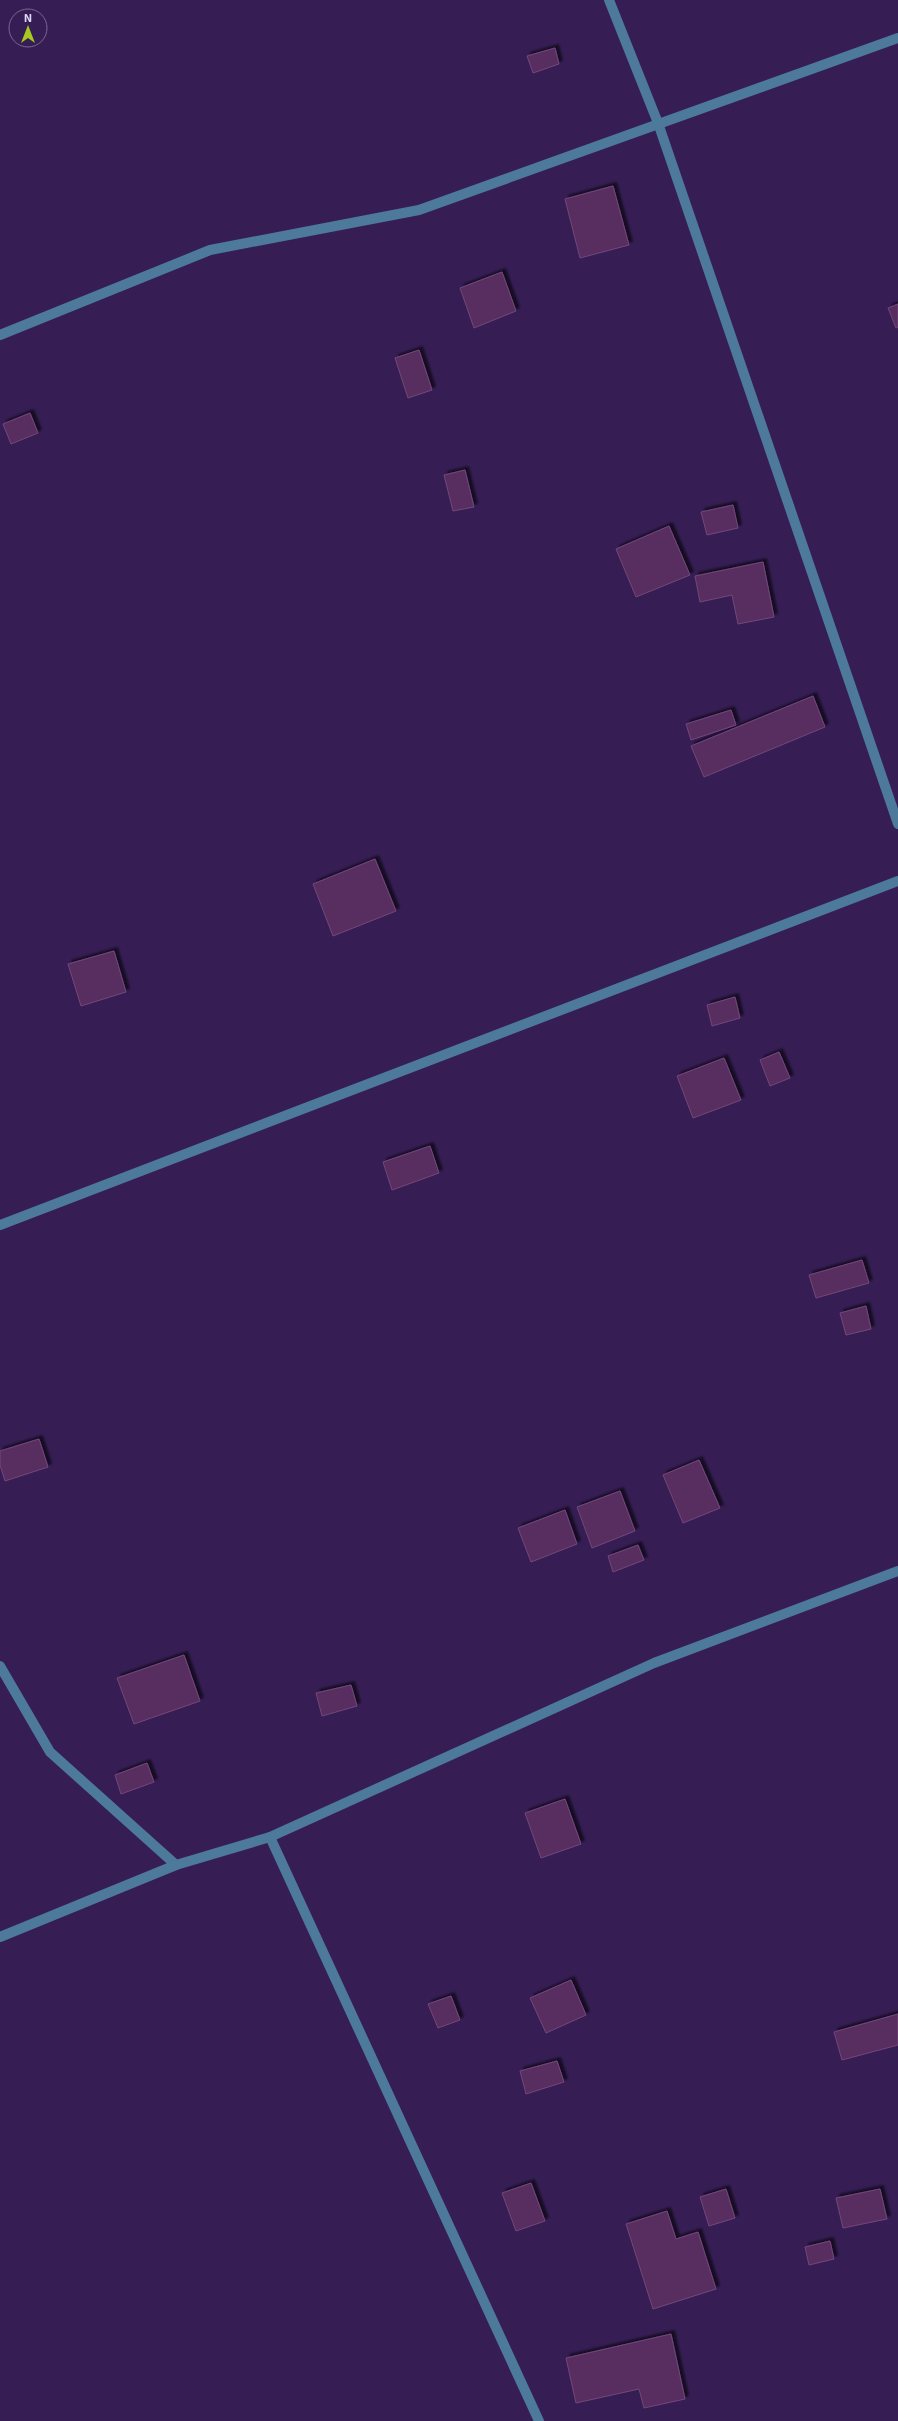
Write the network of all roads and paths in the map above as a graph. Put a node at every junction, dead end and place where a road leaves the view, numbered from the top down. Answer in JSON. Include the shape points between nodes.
{"nodes":[{"id":1,"x":609,"y":0,"type":"edge"},
{"id":2,"x":898,"y":38,"type":"edge"},
{"id":3,"x":658,"y":123,"type":"junction"},
{"id":4,"x":0,"y":335,"type":"edge"},
{"id":5,"x":898,"y":824,"type":"edge"},
{"id":6,"x":898,"y":881,"type":"edge"},
{"id":7,"x":0,"y":1225,"type":"edge"},
{"id":8,"x":898,"y":1571,"type":"edge"},
{"id":9,"x":0,"y":1666,"type":"edge"},
{"id":10,"x":270,"y":1838,"type":"junction"},
{"id":11,"x":176,"y":1866,"type":"junction"},
{"id":12,"x":0,"y":1937,"type":"edge"},
{"id":13,"x":538,"y":2421,"type":"edge"}],
"edges":[{"from":1,"to":3,"type":"street"},
{"from":2,"to":3,"type":"street"},
{"from":3,"to":4,"type":"street","via":[[419,210],[210,250]]},
{"from":3,"to":5,"type":"street"},
{"from":6,"to":7,"type":"street"},
{"from":8,"to":10,"type":"street","via":[[654,1662]]},
{"from":9,"to":11,"type":"street","via":[[50,1752]]},
{"from":10,"to":11,"type":"street"},
{"from":10,"to":13,"type":"street"},
{"from":11,"to":12,"type":"street"}]}
